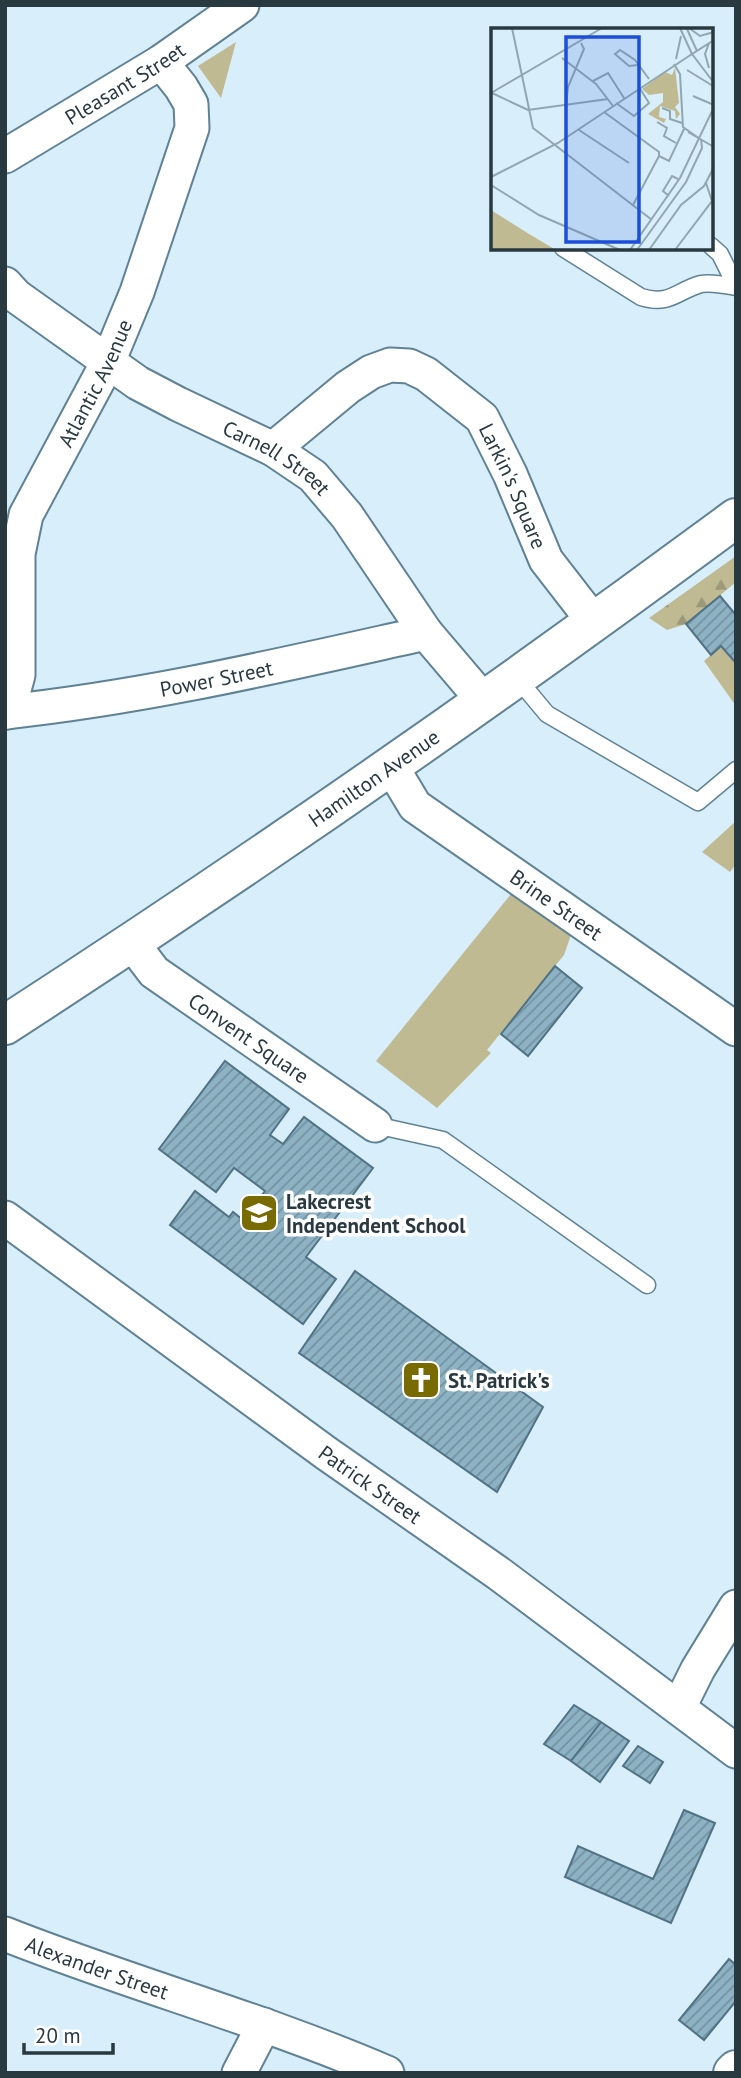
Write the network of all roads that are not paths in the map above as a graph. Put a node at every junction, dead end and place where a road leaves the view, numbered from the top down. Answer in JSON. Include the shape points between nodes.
{"nodes":[{"id":1,"x":242,"y":5,"type":"edge"},
{"id":2,"x":161,"y":62,"type":"junction"},
{"id":3,"x":5,"y":156,"type":"edge"},
{"id":4,"x":713,"y":248,"type":"edge"},
{"id":5,"x":567,"y":250,"type":"edge"},
{"id":6,"x":5,"y":284,"type":"edge"},
{"id":7,"x":736,"y":286,"type":"edge"},
{"id":8,"x":108,"y":362,"type":"junction"},
{"id":9,"x":274,"y":449,"type":"junction"},
{"id":10,"x":736,"y":517,"type":"edge"},
{"id":11,"x":594,"y":622,"type":"junction"},
{"id":12,"x":426,"y":633,"type":"junction"},
{"id":13,"x":516,"y":677,"type":"junction"},
{"id":14,"x":483,"y":700,"type":"junction"},
{"id":15,"x":7,"y":712,"type":"edge"},
{"id":16,"x":391,"y":766,"type":"junction"},
{"id":17,"x":736,"y":770,"type":"edge"},
{"id":18,"x":132,"y":943,"type":"junction"},
{"id":19,"x":5,"y":1025,"type":"edge"},
{"id":20,"x":736,"y":1028,"type":"edge"},
{"id":21,"x":375,"y":1125,"type":"joint"},
{"id":22,"x":5,"y":1218,"type":"edge"},
{"id":23,"x":647,"y":1285,"type":"dead end"},
{"id":24,"x":736,"y":1607,"type":"edge"},
{"id":25,"x":679,"y":1707,"type":"junction"},
{"id":26,"x":736,"y":1751,"type":"edge"},
{"id":27,"x":5,"y":1934,"type":"edge"},
{"id":28,"x":264,"y":2025,"type":"junction"},
{"id":29,"x":239,"y":2073,"type":"edge"},
{"id":30,"x":387,"y":2073,"type":"edge"}],
"edges":[{"from":1,"to":2,"type":"street","name":"Pleasant Street"},
{"from":2,"to":3,"type":"street","name":"Pleasant Street"},
{"from":2,"to":8,"type":"street","name":"Atlantic Avenue","via":[[191,104],[192,128]]},
{"from":4,"to":7,"type":"lane"},
{"from":5,"to":7,"type":"lane","via":[[653,301],[704,284]]},
{"from":6,"to":8,"type":"street","name":"Carnell Street"},
{"from":8,"to":9,"type":"street","name":"Carnell Street","via":[[177,404]]},
{"from":8,"to":15,"type":"street","name":"Atlantic Avenue","via":[[26,515],[18,554],[18,676]]},
{"from":9,"to":11,"type":"street","name":"Larkin's Square","via":[[371,372],[390,365],[409,366],[426,374],[482,418],[546,560]]},
{"from":9,"to":12,"type":"street","name":"Carnell Street","via":[[313,476],[347,516]]},
{"from":10,"to":11,"type":"street","name":"Hamilton Avenue"},
{"from":11,"to":13,"type":"street","name":"Hamilton Avenue"},
{"from":12,"to":14,"type":"street","name":"Carnell Street"},
{"from":12,"to":15,"type":"street","name":"Power Street","via":[[109,699]]},
{"from":13,"to":14,"type":"street","name":"Hamilton Avenue"},
{"from":13,"to":17,"type":"lane","via":[[547,713],[698,802]]},
{"from":14,"to":16,"type":"street","name":"Hamilton Avenue"},
{"from":16,"to":18,"type":"street","name":"Hamilton Avenue"},
{"from":16,"to":20,"type":"street","name":"Brine Street","via":[[415,806]]},
{"from":18,"to":19,"type":"street","name":"Hamilton Avenue"},
{"from":18,"to":21,"type":"street","name":"Convent Square","via":[[154,972]]},
{"from":21,"to":23,"type":"lane","via":[[443,1140]]},
{"from":22,"to":25,"type":"street","name":"Patrick Street"},
{"from":24,"to":25,"type":"street"},
{"from":25,"to":26,"type":"street","name":"Patrick Street"},
{"from":27,"to":28,"type":"street","name":"Alexander Street"},
{"from":28,"to":29,"type":"street"},
{"from":28,"to":30,"type":"street","name":"Alexander Street"}]}
